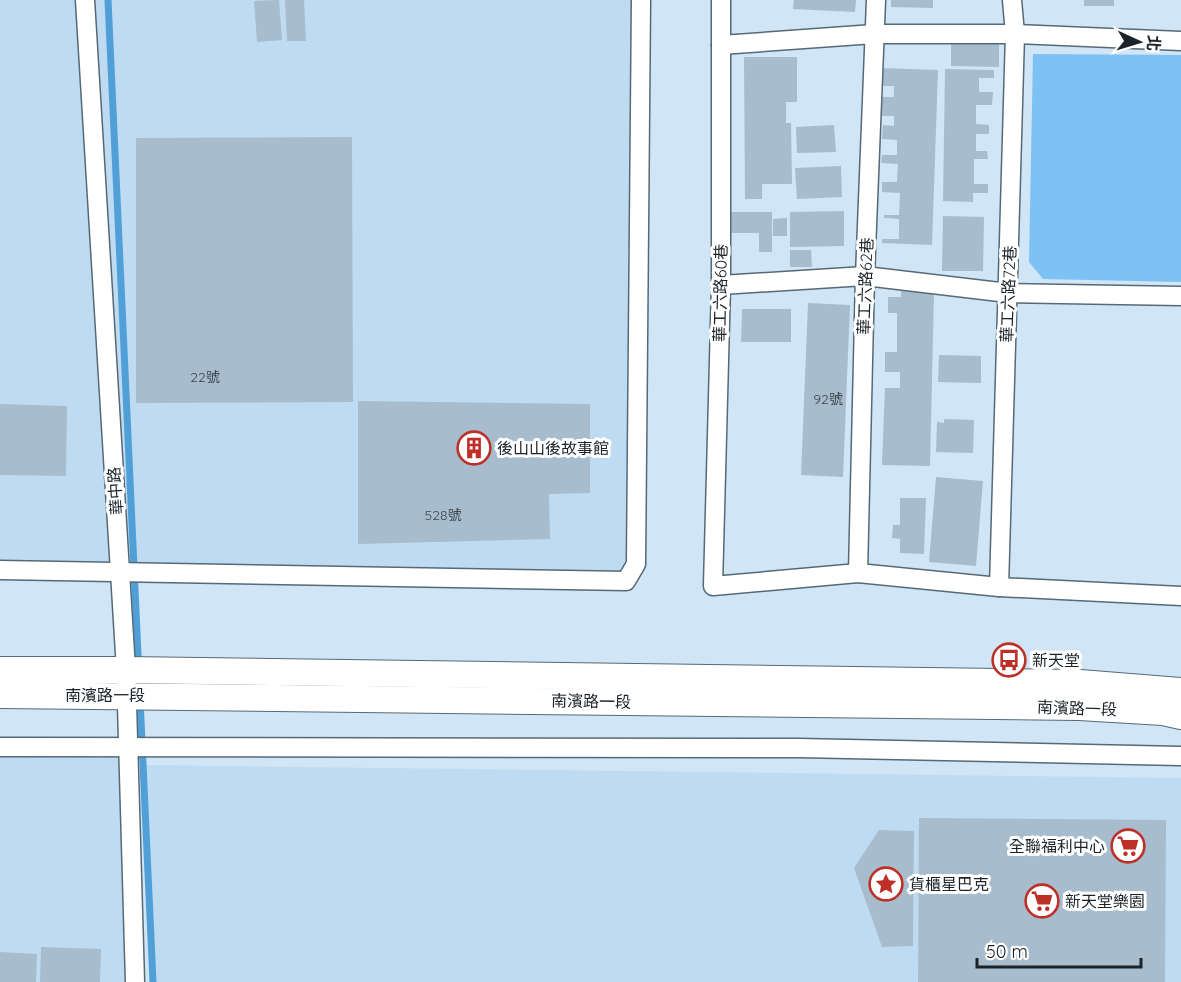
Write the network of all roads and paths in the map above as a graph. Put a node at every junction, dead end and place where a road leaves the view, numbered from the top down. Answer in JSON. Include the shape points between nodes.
{"nodes":[{"id":1,"x":85,"y":0,"type":"edge"},
{"id":2,"x":641,"y":0,"type":"edge"},
{"id":3,"x":721,"y":0,"type":"edge"},
{"id":4,"x":876,"y":0,"type":"edge"},
{"id":5,"x":1012,"y":0,"type":"edge"},
{"id":6,"x":874,"y":34,"type":"junction"},
{"id":7,"x":1015,"y":34,"type":"junction"},
{"id":8,"x":1181,"y":41,"type":"edge"},
{"id":9,"x":721,"y":45,"type":"junction"},
{"id":10,"x":864,"y":276,"type":"junction"},
{"id":11,"x":721,"y":285,"type":"junction"},
{"id":12,"x":1008,"y":293,"type":"junction"},
{"id":13,"x":1181,"y":296,"type":"edge"},
{"id":14,"x":0,"y":570,"type":"edge"},
{"id":15,"x":120,"y":572,"type":"junction"},
{"id":16,"x":858,"y":573,"type":"junction"},
{"id":17,"x":999,"y":587,"type":"junction"},
{"id":18,"x":1181,"y":596,"type":"edge"},
{"id":19,"x":0,"y":670,"type":"edge"},
{"id":20,"x":126,"y":670,"type":"junction"},
{"id":21,"x":1181,"y":691,"type":"edge"},
{"id":22,"x":0,"y":695,"type":"edge"},
{"id":23,"x":127,"y":695,"type":"junction"},
{"id":24,"x":1181,"y":716,"type":"edge"},
{"id":25,"x":0,"y":747,"type":"edge"},
{"id":26,"x":127,"y":749,"type":"junction"},
{"id":27,"x":1181,"y":756,"type":"edge"},
{"id":28,"x":135,"y":982,"type":"edge"}],
"edges":[{"from":1,"to":15,"type":"street","name":"華中路"},
{"from":2,"to":15,"type":"street","via":[[636,564],[626,581]]},
{"from":3,"to":9,"type":"street","name":"華工六路60巷"},
{"from":4,"to":6,"type":"street","name":"華工六路62巷"},
{"from":5,"to":7,"type":"street","name":"華工六路72巷"},
{"from":6,"to":7,"type":"street"},
{"from":6,"to":9,"type":"street"},
{"from":6,"to":10,"type":"street","name":"華工六路62巷"},
{"from":7,"to":8,"type":"street"},
{"from":7,"to":12,"type":"street","name":"華工六路72巷"},
{"from":9,"to":11,"type":"street","name":"華工六路60巷"},
{"from":10,"to":11,"type":"street"},
{"from":10,"to":12,"type":"street"},
{"from":10,"to":16,"type":"street","name":"華工六路62巷"},
{"from":11,"to":16,"type":"street","name":"華工六路60巷","via":[[713,586]]},
{"from":12,"to":13,"type":"street"},
{"from":12,"to":17,"type":"street","name":"華工六路72巷"},
{"from":14,"to":15,"type":"street"},
{"from":15,"to":20,"type":"street","name":"華中路"},
{"from":16,"to":17,"type":"street"},
{"from":17,"to":18,"type":"street"},
{"from":19,"to":20,"type":"main road","name":"南濱路一段"},
{"from":20,"to":21,"type":"main road","name":"南濱路一段","via":[[1080,683]]},
{"from":20,"to":23,"type":"street","name":"華中路"},
{"from":22,"to":23,"type":"main road","name":"南濱路一段"},
{"from":23,"to":24,"type":"main road","name":"南濱路一段","via":[[1079,707]]},
{"from":23,"to":26,"type":"street","name":"華中路"},
{"from":25,"to":26,"type":"street"},
{"from":26,"to":27,"type":"street","via":[[799,748]]},
{"from":26,"to":28,"type":"street","name":"華中路"}]}
